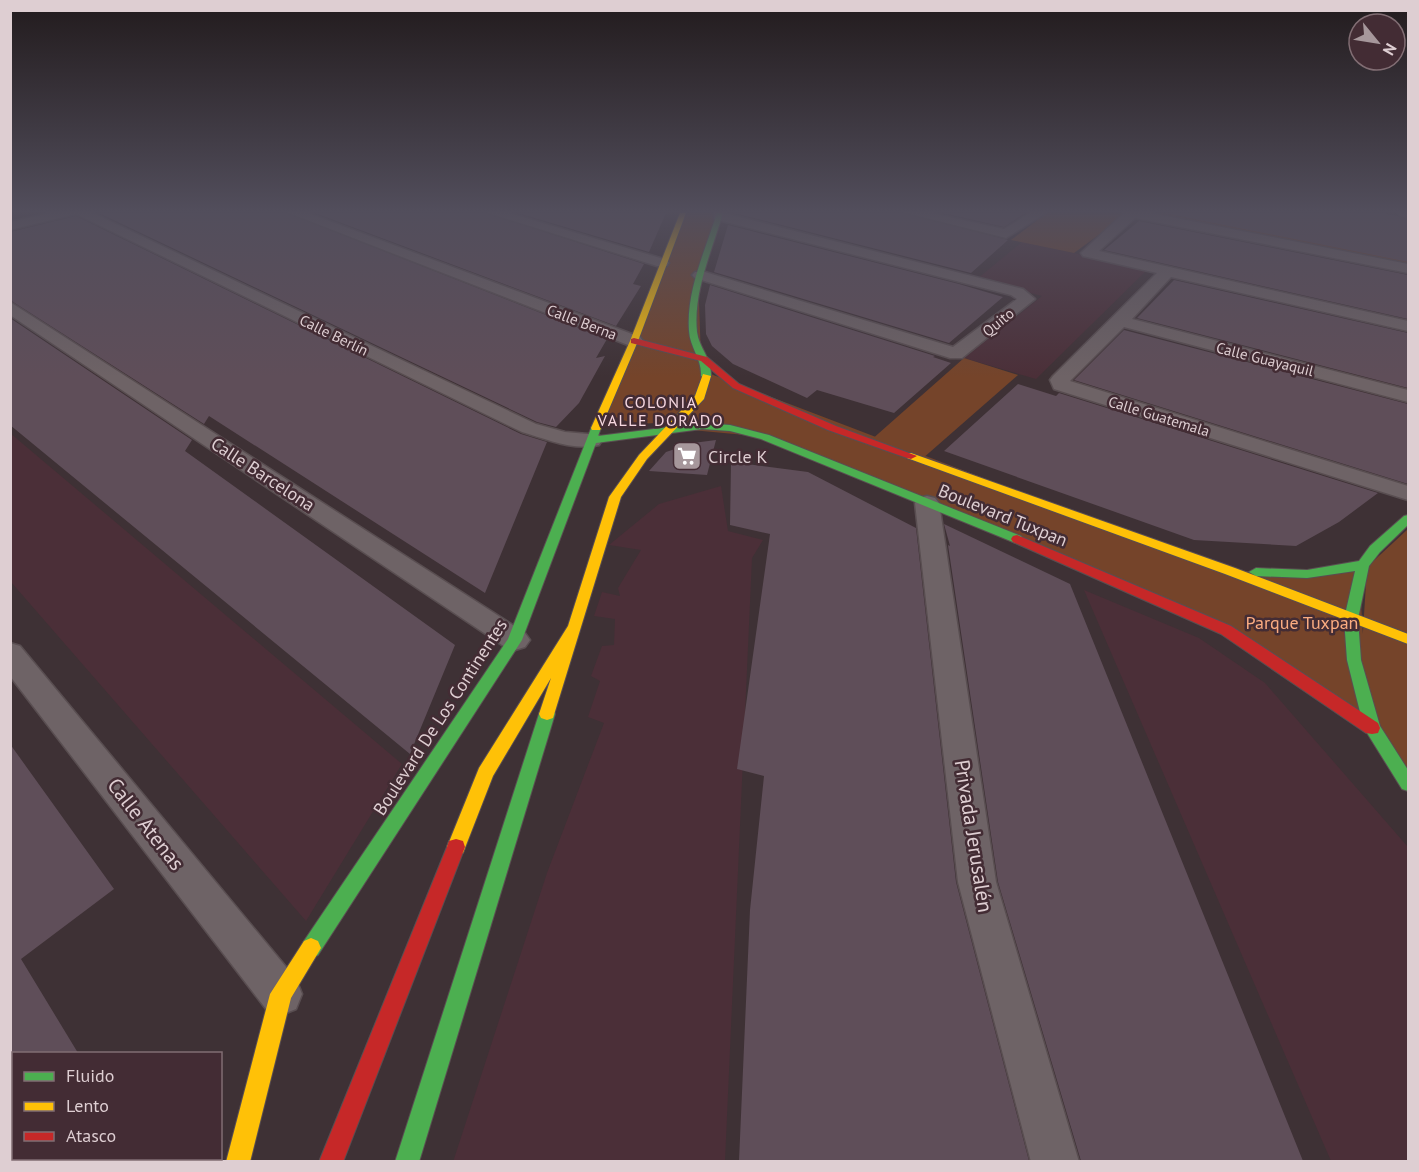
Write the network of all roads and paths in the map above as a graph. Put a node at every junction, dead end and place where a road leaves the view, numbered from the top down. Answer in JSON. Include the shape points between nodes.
{"nodes":[{"id":1,"x":196,"y":268,"type":"edge"},
{"id":2,"x":439,"y":268,"type":"edge"},
{"id":3,"x":660,"y":268,"type":"edge"},
{"id":4,"x":702,"y":268,"type":"edge"},
{"id":5,"x":923,"y":268,"type":"edge"},
{"id":6,"x":1153,"y":268,"type":"edge"},
{"id":7,"x":1168,"y":271,"type":"junction"},
{"id":8,"x":700,"y":275,"type":"junction"},
{"id":9,"x":10,"y":308,"type":"edge"},
{"id":10,"x":1121,"y":321,"type":"junction"},
{"id":11,"x":1408,"y":326,"type":"edge"},
{"id":12,"x":634,"y":341,"type":"junction"},
{"id":13,"x":704,"y":359,"type":"junction"},
{"id":14,"x":1408,"y":396,"type":"edge"},
{"id":15,"x":666,"y":429,"type":"junction"},
{"id":16,"x":591,"y":440,"type":"junction"},
{"id":17,"x":1408,"y":493,"type":"edge"},
{"id":18,"x":927,"y":503,"type":"junction"},
{"id":19,"x":1408,"y":519,"type":"edge"},
{"id":20,"x":1363,"y":566,"type":"junction"},
{"id":21,"x":1230,"y":570,"type":"junction"},
{"id":22,"x":1351,"y":619,"type":"junction"},
{"id":23,"x":577,"y":622,"type":"junction"},
{"id":24,"x":1408,"y":639,"type":"edge"},
{"id":25,"x":515,"y":640,"type":"junction"},
{"id":26,"x":10,"y":654,"type":"edge"},
{"id":27,"x":1372,"y":728,"type":"junction"},
{"id":28,"x":1408,"y":784,"type":"edge"},
{"id":29,"x":281,"y":994,"type":"junction"},
{"id":30,"x":238,"y":1161,"type":"edge"},
{"id":31,"x":331,"y":1161,"type":"edge"},
{"id":32,"x":407,"y":1161,"type":"edge"},
{"id":33,"x":1055,"y":1161,"type":"edge"}],
"edges":[{"from":1,"to":16,"type":"street","name":"Calle Berlín","via":[[529,428],[564,438]]},
{"from":2,"to":12,"type":"street","name":"Calle Berna"},
{"from":3,"to":12,"type":"street","name":"Boulevard De Los Continentes"},
{"from":4,"to":8,"type":"street"},
{"from":5,"to":8,"type":"street","name":"Quito","via":[[1017,292],[1027,299],[956,354]]},
{"from":6,"to":7,"type":"street"},
{"from":7,"to":10,"type":"street","name":"Calle Guatemala"},
{"from":7,"to":11,"type":"street"},
{"from":8,"to":13,"type":"street","via":[[693,303],[693,335]]},
{"from":9,"to":25,"type":"street","name":"Calle Barcelona"},
{"from":10,"to":14,"type":"street","name":"Calle Guayaquil"},
{"from":10,"to":17,"type":"street","name":"Calle Guatemala","via":[[1060,380],[1061,385]]},
{"from":12,"to":13,"type":"street","name":"Boulevard Tuxpan"},
{"from":12,"to":16,"type":"street","name":"Boulevard De Los Continentes"},
{"from":13,"to":15,"type":"street","via":[[707,373],[700,398]]},
{"from":13,"to":21,"type":"street","name":"Boulevard Tuxpan","via":[[736,386],[832,428]]},
{"from":15,"to":16,"type":"street","name":"Boulevard Tuxpan"},
{"from":15,"to":18,"type":"street","name":"Boulevard Tuxpan","via":[[730,428],[765,437]]},
{"from":15,"to":23,"type":"street","via":[[615,497]]},
{"from":16,"to":25,"type":"street","name":"Boulevard De Los Continentes"},
{"from":18,"to":27,"type":"street","name":"Boulevard Tuxpan","via":[[1138,590],[1240,637]]},
{"from":18,"to":33,"type":"street","name":"Privada Jerusalén","via":[[977,882]]},
{"from":19,"to":20,"type":"street","via":[[1375,549]]},
{"from":20,"to":21,"type":"street","via":[[1307,574]]},
{"from":20,"to":22,"type":"street"},
{"from":21,"to":22,"type":"street","name":"Boulevard Tuxpan"},
{"from":22,"to":24,"type":"street","name":"Boulevard Tuxpan"},
{"from":22,"to":27,"type":"street","via":[[1354,660]]},
{"from":23,"to":31,"type":"street","via":[[485,773]]},
{"from":23,"to":32,"type":"street"},
{"from":25,"to":29,"type":"street","name":"Boulevard De Los Continentes"},
{"from":26,"to":29,"type":"street","name":"Calle Atenas"},
{"from":27,"to":28,"type":"street"},
{"from":29,"to":30,"type":"street","name":"Boulevard De Los Continentes"}]}
